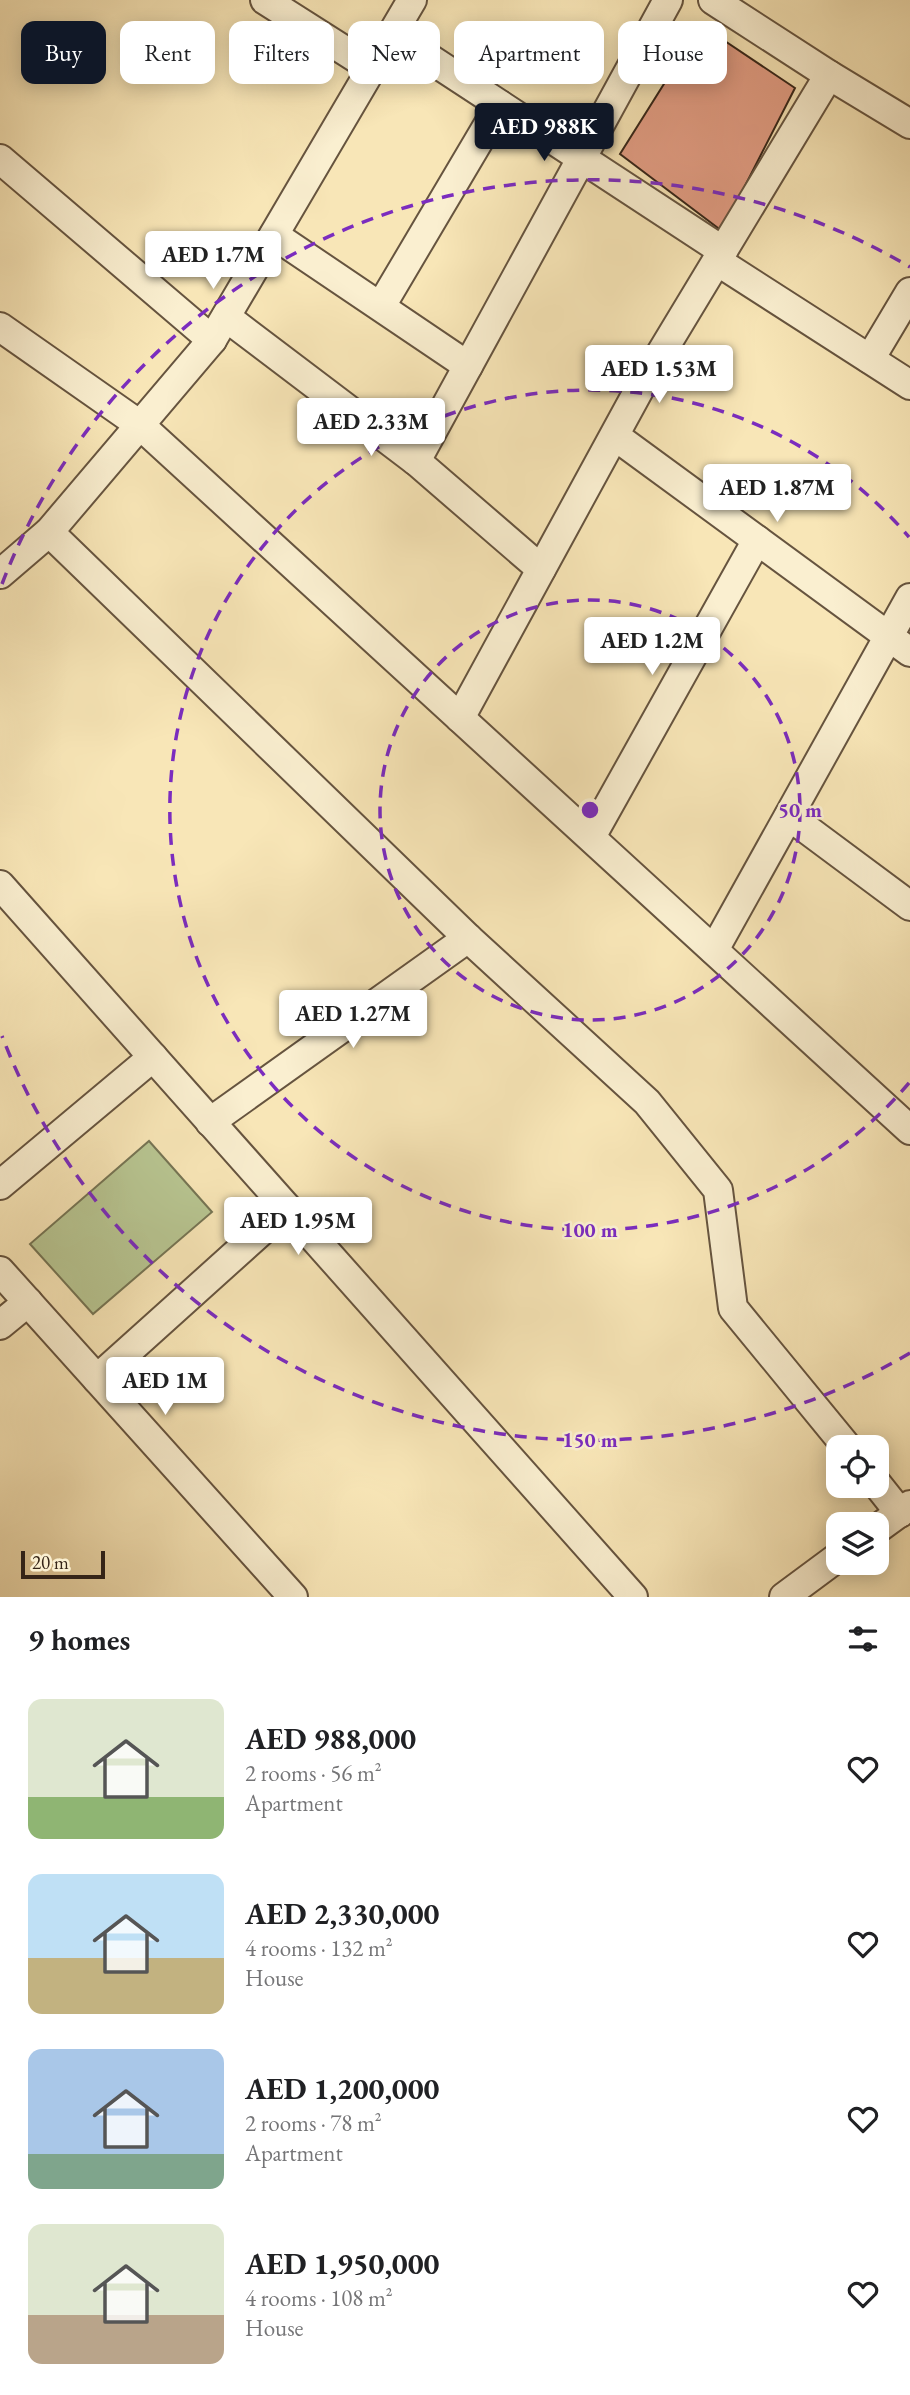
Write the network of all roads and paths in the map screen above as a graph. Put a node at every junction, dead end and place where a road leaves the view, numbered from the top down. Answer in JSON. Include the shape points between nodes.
{"nodes":[{"id":1,"x":265,"y":0,"type":"edge"},
{"id":2,"x":412,"y":0,"type":"edge"},
{"id":3,"x":668,"y":0,"type":"edge"},
{"id":4,"x":713,"y":0,"type":"edge"},
{"id":5,"x":400,"y":21,"type":"edge"},
{"id":6,"x":348,"y":53,"type":"edge"},
{"id":7,"x":440,"y":66,"type":"edge"},
{"id":8,"x":829,"y":75,"type":"junction"},
{"id":9,"x":363,"y":84,"type":"edge"},
{"id":10,"x":500,"y":105,"type":"junction"},
{"id":11,"x":910,"y":124,"type":"edge"},
{"id":12,"x":582,"y":158,"type":"junction"},
{"id":13,"x":0,"y":159,"type":"edge"},
{"id":14,"x":274,"y":235,"type":"junction"},
{"id":15,"x":720,"y":256,"type":"junction"},
{"id":16,"x":910,"y":292,"type":"edge"},
{"id":17,"x":381,"y":306,"type":"junction"},
{"id":18,"x":0,"y":327,"type":"edge"},
{"id":19,"x":219,"y":329,"type":"junction"},
{"id":20,"x":870,"y":359,"type":"junction"},
{"id":21,"x":468,"y":366,"type":"junction"},
{"id":22,"x":910,"y":385,"type":"edge"},
{"id":23,"x":140,"y":425,"type":"junction"},
{"id":24,"x":615,"y":436,"type":"junction"},
{"id":25,"x":416,"y":461,"type":"junction"},
{"id":26,"x":49,"y":532,"type":"junction"},
{"id":27,"x":757,"y":540,"type":"junction"},
{"id":28,"x":541,"y":569,"type":"junction"},
{"id":29,"x":0,"y":574,"type":"edge"},
{"id":30,"x":910,"y":598,"type":"edge"},
{"id":31,"x":899,"y":644,"type":"edge"},
{"id":32,"x":460,"y":718,"type":"junction"},
{"id":33,"x":789,"y":816,"type":"junction"},
{"id":34,"x":591,"y":838,"type":"junction"},
{"id":35,"x":0,"y":885,"type":"edge"},
{"id":36,"x":910,"y":905,"type":"edge"},
{"id":37,"x":468,"y":938,"type":"junction"},
{"id":38,"x":714,"y":950,"type":"junction"},
{"id":39,"x":153,"y":1057,"type":"junction"},
{"id":40,"x":211,"y":1122,"type":"junction"},
{"id":41,"x":910,"y":1129,"type":"edge"},
{"id":42,"x":0,"y":1185,"type":"edge"},
{"id":43,"x":287,"y":1208,"type":"junction"},
{"id":44,"x":0,"y":1271,"type":"edge"},
{"id":45,"x":28,"y":1302,"type":"junction"},
{"id":46,"x":0,"y":1325,"type":"edge"},
{"id":47,"x":97,"y":1379,"type":"junction"},
{"id":48,"x":837,"y":1435,"type":"edge"},
{"id":49,"x":889,"y":1495,"type":"edge"},
{"id":50,"x":905,"y":1509,"type":"edge"},
{"id":51,"x":889,"y":1521,"type":"edge"},
{"id":52,"x":826,"y":1566,"type":"edge"},
{"id":53,"x":293,"y":1597,"type":"edge"},
{"id":54,"x":633,"y":1597,"type":"edge"},
{"id":55,"x":784,"y":1597,"type":"edge"}],
"edges":[{"from":1,"to":6,"type":"street"},
{"from":2,"to":5,"type":"street"},
{"from":3,"to":12,"type":"street"},
{"from":4,"to":8,"type":"street"},
{"from":7,"to":10,"type":"street"},
{"from":8,"to":11,"type":"street"},
{"from":8,"to":15,"type":"street"},
{"from":9,"to":14,"type":"street"},
{"from":10,"to":12,"type":"street"},
{"from":10,"to":17,"type":"street"},
{"from":12,"to":15,"type":"street"},
{"from":12,"to":21,"type":"street"},
{"from":13,"to":19,"type":"street"},
{"from":14,"to":17,"type":"street"},
{"from":14,"to":19,"type":"street"},
{"from":15,"to":20,"type":"street"},
{"from":15,"to":24,"type":"street"},
{"from":16,"to":20,"type":"street"},
{"from":17,"to":21,"type":"street"},
{"from":18,"to":23,"type":"street"},
{"from":19,"to":23,"type":"street"},
{"from":19,"to":25,"type":"street"},
{"from":20,"to":22,"type":"street"},
{"from":21,"to":25,"type":"street"},
{"from":23,"to":26,"type":"street"},
{"from":23,"to":32,"type":"street"},
{"from":24,"to":27,"type":"street"},
{"from":24,"to":28,"type":"street"},
{"from":25,"to":28,"type":"street"},
{"from":26,"to":29,"type":"street"},
{"from":26,"to":37,"type":"street"},
{"from":27,"to":31,"type":"street"},
{"from":27,"to":34,"type":"street"},
{"from":28,"to":32,"type":"street"},
{"from":30,"to":31,"type":"street"},
{"from":31,"to":33,"type":"street"},
{"from":32,"to":34,"type":"street"},
{"from":33,"to":36,"type":"street"},
{"from":33,"to":38,"type":"street"},
{"from":34,"to":38,"type":"street"},
{"from":35,"to":39,"type":"street"},
{"from":37,"to":40,"type":"street"},
{"from":37,"to":48,"type":"street","via":[[648,1102],[718,1190],[733,1308]]},
{"from":38,"to":41,"type":"street"},
{"from":39,"to":40,"type":"street"},
{"from":39,"to":42,"type":"street"},
{"from":40,"to":43,"type":"street"},
{"from":43,"to":47,"type":"street"},
{"from":43,"to":54,"type":"street"},
{"from":44,"to":45,"type":"street"},
{"from":45,"to":46,"type":"street"},
{"from":45,"to":47,"type":"street"},
{"from":47,"to":53,"type":"street"},
{"from":49,"to":50,"type":"street"},
{"from":50,"to":51,"type":"street"},
{"from":52,"to":55,"type":"street"}]}
